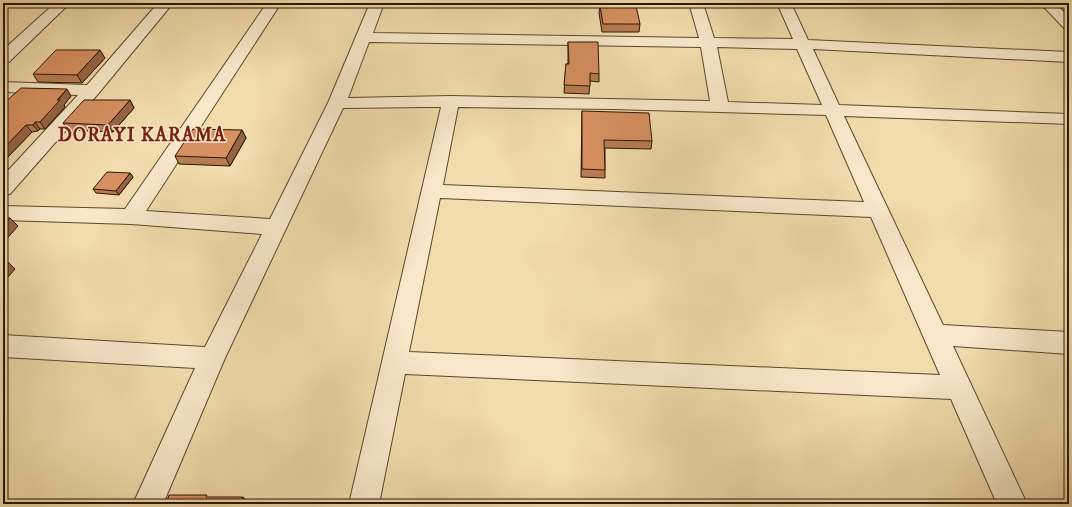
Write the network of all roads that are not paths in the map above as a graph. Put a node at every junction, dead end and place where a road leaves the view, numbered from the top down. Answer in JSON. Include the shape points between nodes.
{"nodes":[{"id":1,"x":63,"y":3,"type":"edge"},
{"id":2,"x":166,"y":3,"type":"edge"},
{"id":3,"x":274,"y":3,"type":"edge"},
{"id":4,"x":377,"y":3,"type":"edge"},
{"id":5,"x":696,"y":3,"type":"edge"},
{"id":6,"x":784,"y":3,"type":"edge"},
{"id":7,"x":1047,"y":3,"type":"edge"},
{"id":8,"x":1069,"y":25,"type":"edge"},
{"id":9,"x":364,"y":37,"type":"junction"},
{"id":10,"x":708,"y":42,"type":"junction"},
{"id":11,"x":803,"y":44,"type":"junction"},
{"id":12,"x":1069,"y":57,"type":"edge"},
{"id":13,"x":3,"y":59,"type":"edge"},
{"id":14,"x":3,"y":87,"type":"edge"},
{"id":15,"x":92,"y":90,"type":"junction"},
{"id":16,"x":451,"y":101,"type":"junction"},
{"id":17,"x":337,"y":102,"type":"junction"},
{"id":18,"x":720,"y":107,"type":"junction"},
{"id":19,"x":832,"y":110,"type":"junction"},
{"id":20,"x":1069,"y":119,"type":"edge"},
{"id":21,"x":3,"y":189,"type":"edge"},
{"id":22,"x":431,"y":191,"type":"junction"},
{"id":23,"x":878,"y":210,"type":"junction"},
{"id":24,"x":3,"y":213,"type":"edge"},
{"id":25,"x":131,"y":217,"type":"junction"},
{"id":26,"x":275,"y":227,"type":"junction"},
{"id":27,"x":935,"y":335,"type":"junction"},
{"id":28,"x":1069,"y":343,"type":"edge"},
{"id":29,"x":3,"y":346,"type":"edge"},
{"id":30,"x":212,"y":358,"type":"junction"},
{"id":31,"x":394,"y":362,"type":"junction"},
{"id":32,"x":959,"y":388,"type":"junction"},
{"id":33,"x":148,"y":504,"type":"edge"},
{"id":34,"x":364,"y":504,"type":"edge"},
{"id":35,"x":1012,"y":504,"type":"edge"}],
"edges":[{"from":1,"to":13,"type":"street"},
{"from":2,"to":15,"type":"street"},
{"from":3,"to":25,"type":"street"},
{"from":4,"to":9,"type":"street"},
{"from":5,"to":10,"type":"street"},
{"from":6,"to":11,"type":"street"},
{"from":7,"to":8,"type":"street"},
{"from":9,"to":10,"type":"street"},
{"from":9,"to":17,"type":"street"},
{"from":10,"to":11,"type":"street"},
{"from":10,"to":18,"type":"street"},
{"from":11,"to":12,"type":"street"},
{"from":11,"to":19,"type":"street"},
{"from":14,"to":15,"type":"street"},
{"from":15,"to":21,"type":"street"},
{"from":16,"to":17,"type":"street"},
{"from":16,"to":18,"type":"street"},
{"from":16,"to":22,"type":"street"},
{"from":17,"to":26,"type":"street"},
{"from":18,"to":19,"type":"street"},
{"from":19,"to":20,"type":"street"},
{"from":19,"to":23,"type":"street"},
{"from":22,"to":23,"type":"street"},
{"from":22,"to":31,"type":"street"},
{"from":23,"to":27,"type":"street"},
{"from":24,"to":25,"type":"street"},
{"from":25,"to":26,"type":"street"},
{"from":26,"to":30,"type":"street"},
{"from":27,"to":28,"type":"street"},
{"from":27,"to":32,"type":"street"},
{"from":29,"to":30,"type":"street"},
{"from":30,"to":33,"type":"street"},
{"from":31,"to":32,"type":"street"},
{"from":31,"to":34,"type":"street"},
{"from":32,"to":35,"type":"street"}]}
